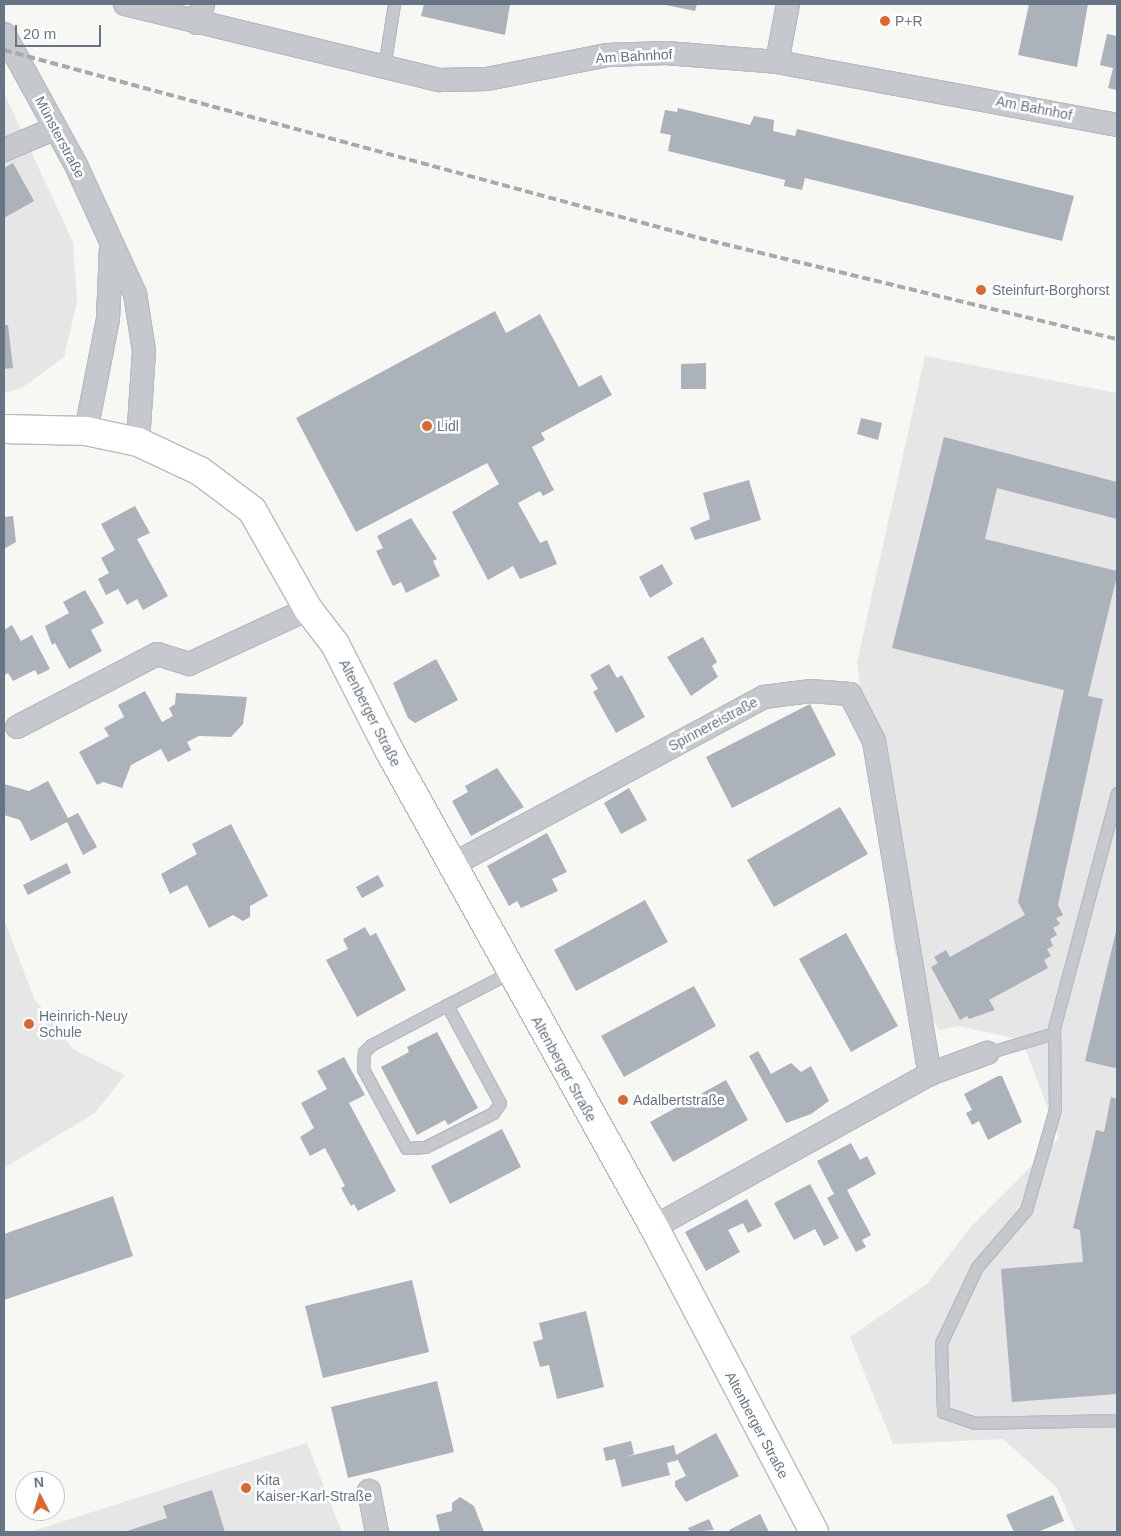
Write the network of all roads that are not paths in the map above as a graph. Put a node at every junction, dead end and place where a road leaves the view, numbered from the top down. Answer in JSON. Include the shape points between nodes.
{"nodes":[{"id":1,"x":125,"y":4,"type":"edge"},
{"id":2,"x":394,"y":4,"type":"edge"},
{"id":3,"x":788,"y":4,"type":"edge"},
{"id":4,"x":200,"y":14,"type":"edge"},
{"id":5,"x":4,"y":34,"type":"edge"},
{"id":6,"x":777,"y":62,"type":"junction"},
{"id":7,"x":384,"y":67,"type":"junction"},
{"id":8,"x":1117,"y":125,"type":"edge"},
{"id":9,"x":56,"y":128,"type":"junction"},
{"id":10,"x":4,"y":150,"type":"edge"},
{"id":11,"x":112,"y":241,"type":"junction"},
{"id":12,"x":4,"y":429,"type":"edge"},
{"id":13,"x":86,"y":431,"type":"junction"},
{"id":14,"x":138,"y":442,"type":"junction"},
{"id":15,"x":308,"y":609,"type":"junction"},
{"id":16,"x":17,"y":727,"type":"dead end"},
{"id":17,"x":1117,"y":793,"type":"edge"},
{"id":18,"x":452,"y":865,"type":"junction"},
{"id":19,"x":511,"y":972,"type":"junction"},
{"id":20,"x":447,"y":1005,"type":"junction"},
{"id":21,"x":1054,"y":1032,"type":"junction"},
{"id":22,"x":986,"y":1053,"type":"joint"},
{"id":23,"x":930,"y":1074,"type":"junction"},
{"id":24,"x":654,"y":1227,"type":"junction"},
{"id":25,"x":1117,"y":1420,"type":"edge"},
{"id":26,"x":369,"y":1491,"type":"dead end"},
{"id":27,"x":377,"y":1532,"type":"edge"},
{"id":28,"x":814,"y":1532,"type":"edge"}],
"edges":[{"from":1,"to":4,"type":"street","name":"Am Bahnhof"},
{"from":2,"to":7,"type":"lane"},
{"from":3,"to":6,"type":"street"},
{"from":4,"to":7,"type":"street","name":"Am Bahnhof"},
{"from":5,"to":9,"type":"street","name":"Münsterstraße"},
{"from":6,"to":7,"type":"street","name":"Am Bahnhof","via":[[623,54],[488,79],[459,80],[440,80]]},
{"from":6,"to":8,"type":"street","name":"Am Bahnhof"},
{"from":9,"to":10,"type":"street"},
{"from":9,"to":11,"type":"street","name":"Münsterstraße"},
{"from":11,"to":13,"type":"street","name":"Münsterstraße","via":[[108,319]]},
{"from":11,"to":14,"type":"street","name":"Münsterstraße","via":[[136,294],[142,324],[144,384]]},
{"from":12,"to":13,"type":"main road","name":"Altenberger Straße"},
{"from":13,"to":14,"type":"main road","name":"Altenberger Straße"},
{"from":14,"to":15,"type":"main road","name":"Altenberger Straße","via":[[200,471],[252,510]]},
{"from":15,"to":16,"type":"street","via":[[189,664],[158,654]]},
{"from":15,"to":18,"type":"main road","name":"Altenberger Straße","via":[[335,644]]},
{"from":17,"to":21,"type":"lane"},
{"from":18,"to":19,"type":"main road","name":"Altenberger Straße"},
{"from":18,"to":23,"type":"street","name":"Spinnereistraße","via":[[764,697],[810,691],[850,694],[874,741]]},
{"from":19,"to":20,"type":"lane"},
{"from":19,"to":24,"type":"main road","name":"Altenberger Straße"},
{"from":20,"to":20,"type":"lane","via":[[371,1045],[361,1060],[400,1142],[406,1148],[425,1147],[493,1113],[500,1103]]},
{"from":21,"to":22,"type":"lane"},
{"from":21,"to":25,"type":"lane","via":[[1055,1110],[1026,1210],[977,1266],[941,1343],[943,1412],[975,1423]]},
{"from":22,"to":23,"type":"street"},
{"from":23,"to":24,"type":"street"},
{"from":24,"to":28,"type":"main road","name":"Altenberger Straße"},
{"from":26,"to":27,"type":"street"}]}
